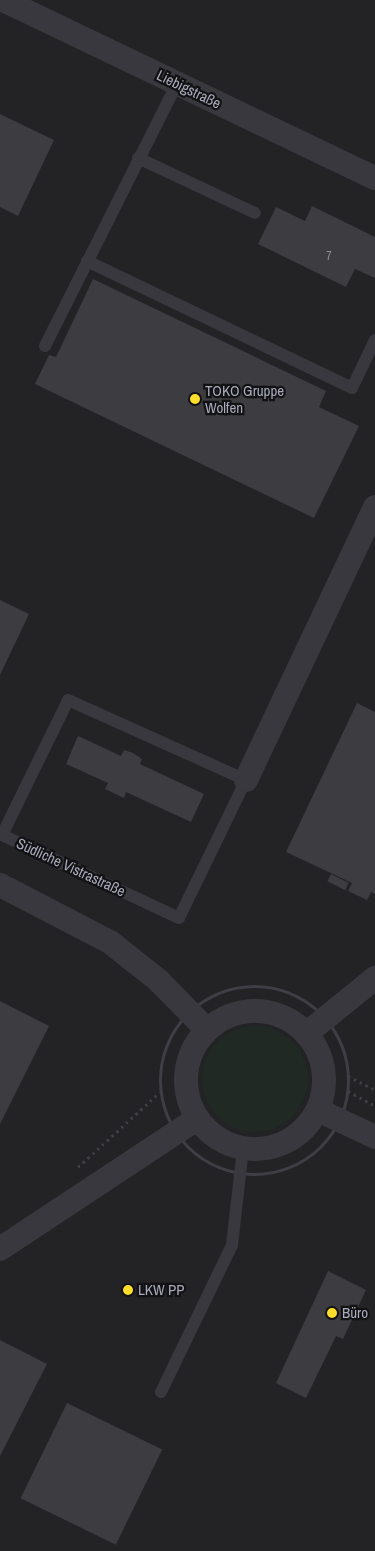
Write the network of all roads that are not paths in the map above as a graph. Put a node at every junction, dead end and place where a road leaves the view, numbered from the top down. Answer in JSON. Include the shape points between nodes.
{"nodes":[{"id":1,"x":3,"y":0,"type":"edge"},
{"id":2,"x":177,"y":84,"type":"junction"},
{"id":3,"x":138,"y":158,"type":"junction"},
{"id":4,"x":375,"y":178,"type":"edge"},
{"id":5,"x":255,"y":213,"type":"dead end"},
{"id":6,"x":88,"y":261,"type":"junction"},
{"id":7,"x":375,"y":340,"type":"edge"},
{"id":8,"x":45,"y":346,"type":"dead end"},
{"id":9,"x":375,"y":507,"type":"edge"},
{"id":10,"x":246,"y":780,"type":"junction"},
{"id":11,"x":0,"y":885,"type":"edge"},
{"id":12,"x":375,"y":978,"type":"edge"},
{"id":13,"x":207,"y":1030,"type":"junction"},
{"id":14,"x":306,"y":1034,"type":"junction"},
{"id":15,"x":318,"y":1110,"type":"junction"},
{"id":16,"x":198,"y":1118,"type":"junction"},
{"id":17,"x":375,"y":1137,"type":"edge"},
{"id":18,"x":244,"y":1148,"type":"junction"},
{"id":19,"x":0,"y":1250,"type":"edge"},
{"id":20,"x":162,"y":1392,"type":"dead end"}],
"edges":[{"from":1,"to":2,"type":"street","name":"Liebigstraße"},
{"from":2,"to":3,"type":"lane"},
{"from":2,"to":4,"type":"street","name":"Liebigstraße"},
{"from":3,"to":5,"type":"lane"},
{"from":3,"to":6,"type":"lane"},
{"from":6,"to":7,"type":"lane","via":[[352,388]]},
{"from":6,"to":8,"type":"lane"},
{"from":9,"to":10,"type":"street","name":"Südliche Vistrastraße"},
{"from":10,"to":10,"type":"lane","name":"Südliche Vistrastraße","via":[[179,918],[2,835],[68,700]]},
{"from":11,"to":13,"type":"street","via":[[110,942],[158,980]]},
{"from":12,"to":14,"type":"street"},
{"from":13,"to":14,"type":"street","via":[[239,1013],[264,1012],[287,1019]]},
{"from":13,"to":16,"type":"street","via":[[192,1053],[187,1072],[188,1093]]},
{"from":14,"to":15,"type":"street","via":[[315,1045],[324,1070]]},
{"from":15,"to":17,"type":"street"},
{"from":15,"to":18,"type":"street","via":[[310,1123],[287,1141],[273,1147]]},
{"from":16,"to":18,"type":"street","via":[[218,1137]]},
{"from":16,"to":19,"type":"street"},
{"from":18,"to":20,"type":"lane","via":[[232,1245]]}]}
